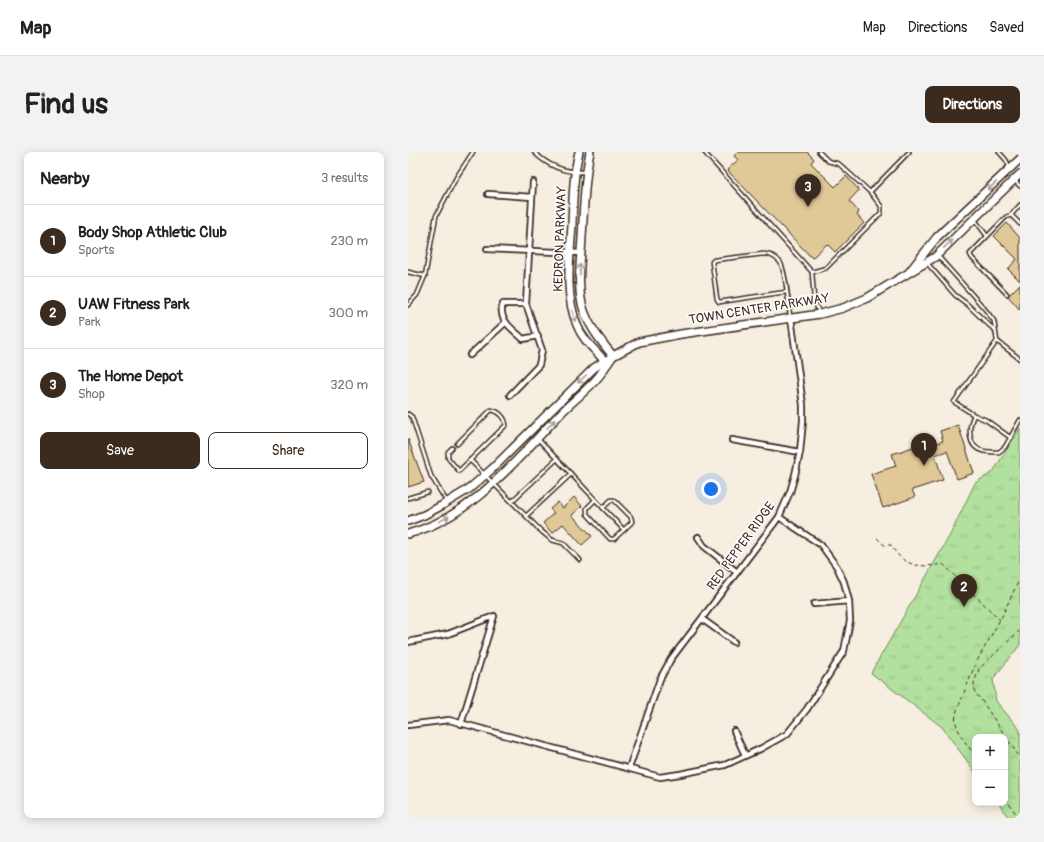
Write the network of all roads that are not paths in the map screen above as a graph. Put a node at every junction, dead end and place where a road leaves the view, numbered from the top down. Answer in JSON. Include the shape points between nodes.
{"nodes":[{"id":1,"x":473,"y":152,"type":"edge"},
{"id":2,"x":534,"y":152,"type":"edge"},
{"id":3,"x":579,"y":152,"type":"edge"},
{"id":4,"x":590,"y":152,"type":"edge"},
{"id":5,"x":704,"y":152,"type":"edge"},
{"id":6,"x":819,"y":152,"type":"edge"},
{"id":7,"x":909,"y":152,"type":"edge"},
{"id":8,"x":999,"y":152,"type":"edge"},
{"id":9,"x":1020,"y":159,"type":"edge"},
{"id":10,"x":1010,"y":169,"type":"junction"},
{"id":11,"x":575,"y":172,"type":"junction"},
{"id":12,"x":586,"y":172,"type":"junction"},
{"id":13,"x":1017,"y":177,"type":"edge"},
{"id":14,"x":533,"y":182,"type":"dead end"},
{"id":15,"x":1020,"y":186,"type":"edge"},
{"id":16,"x":870,"y":192,"type":"junction"},
{"id":17,"x":488,"y":194,"type":"dead end"},
{"id":18,"x":532,"y":197,"type":"junction"},
{"id":19,"x":1020,"y":205,"type":"edge"},
{"id":20,"x":967,"y":209,"type":"junction"},
{"id":21,"x":1011,"y":215,"type":"junction"},
{"id":22,"x":974,"y":219,"type":"junction"},
{"id":23,"x":1020,"y":224,"type":"edge"},
{"id":24,"x":987,"y":236,"type":"junction"},
{"id":25,"x":487,"y":249,"type":"dead end"},
{"id":26,"x":528,"y":250,"type":"junction"},
{"id":27,"x":570,"y":252,"type":"junction"},
{"id":28,"x":581,"y":253,"type":"junction"},
{"id":29,"x":937,"y":255,"type":"junction"},
{"id":30,"x":926,"y":262,"type":"junction"},
{"id":31,"x":408,"y":272,"type":"edge"},
{"id":32,"x":812,"y":272,"type":"junction"},
{"id":33,"x":425,"y":276,"type":"junction"},
{"id":34,"x":906,"y":276,"type":"junction"},
{"id":35,"x":786,"y":292,"type":"junction"},
{"id":36,"x":1007,"y":294,"type":"dead end"},
{"id":37,"x":526,"y":304,"type":"junction"},
{"id":38,"x":408,"y":305,"type":"edge"},
{"id":39,"x":820,"y":314,"type":"junction"},
{"id":40,"x":791,"y":318,"type":"junction"},
{"id":41,"x":506,"y":322,"type":"junction"},
{"id":42,"x":995,"y":329,"type":"junction"},
{"id":43,"x":538,"y":336,"type":"junction"},
{"id":44,"x":997,"y":341,"type":"junction"},
{"id":45,"x":470,"y":355,"type":"dead end"},
{"id":46,"x":613,"y":356,"type":"junction"},
{"id":47,"x":1020,"y":358,"type":"edge"},
{"id":48,"x":606,"y":363,"type":"junction"},
{"id":49,"x":510,"y":395,"type":"dead end"},
{"id":50,"x":408,"y":414,"type":"edge"},
{"id":51,"x":974,"y":415,"type":"junction"},
{"id":52,"x":1020,"y":420,"type":"edge"},
{"id":53,"x":537,"y":438,"type":"junction"},
{"id":54,"x":1011,"y":438,"type":"junction"},
{"id":55,"x":732,"y":440,"type":"dead end"},
{"id":56,"x":457,"y":444,"type":"dead end"},
{"id":57,"x":452,"y":448,"type":"dead end"},
{"id":58,"x":800,"y":452,"type":"junction"},
{"id":59,"x":557,"y":459,"type":"junction"},
{"id":60,"x":470,"y":460,"type":"junction"},
{"id":61,"x":571,"y":474,"type":"junction"},
{"id":62,"x":485,"y":475,"type":"junction"},
{"id":63,"x":493,"y":484,"type":"junction"},
{"id":64,"x":428,"y":492,"type":"dead end"},
{"id":65,"x":408,"y":498,"type":"edge"},
{"id":66,"x":595,"y":500,"type":"junction"},
{"id":67,"x":512,"y":501,"type":"junction"},
{"id":68,"x":447,"y":503,"type":"junction"},
{"id":69,"x":603,"y":508,"type":"junction"},
{"id":70,"x":526,"y":516,"type":"junction"},
{"id":71,"x":779,"y":517,"type":"junction"},
{"id":72,"x":408,"y":521,"type":"edge"},
{"id":73,"x":624,"y":530,"type":"junction"},
{"id":74,"x":408,"y":534,"type":"edge"},
{"id":75,"x":698,"y":537,"type":"dead end"},
{"id":76,"x":580,"y":560,"type":"dead end"},
{"id":77,"x":737,"y":572,"type":"junction"},
{"id":78,"x":849,"y":601,"type":"junction"},
{"id":79,"x":814,"y":604,"type":"dead end"},
{"id":80,"x":702,"y":619,"type":"junction"},
{"id":81,"x":408,"y":642,"type":"edge"},
{"id":82,"x":734,"y":642,"type":"dead end"},
{"id":83,"x":408,"y":724,"type":"edge"},
{"id":84,"x":461,"y":724,"type":"junction"},
{"id":85,"x":734,"y":731,"type":"dead end"},
{"id":86,"x":745,"y":756,"type":"junction"},
{"id":87,"x":629,"y":768,"type":"junction"}],
"edges":[{"from":1,"to":33,"type":"lane","via":[[436,216]]},
{"from":2,"to":11,"type":"lane","via":[[554,167]]},
{"from":3,"to":11,"type":"street","name":"KEDRON PARKWAY"},
{"from":4,"to":12,"type":"street","name":"KEDRON PARKWAY"},
{"from":5,"to":32,"type":"lane"},
{"from":6,"to":16,"type":"lane","via":[[828,161],[839,164]]},
{"from":7,"to":16,"type":"lane"},
{"from":8,"to":10,"type":"lane"},
{"from":9,"to":10,"type":"street","name":"TOWN CENTER PARKWAY"},
{"from":10,"to":13,"type":"street"},
{"from":10,"to":20,"type":"street","name":"TOWN CENTER PARKWAY","one_way":true},
{"from":11,"to":12,"type":"lane"},
{"from":11,"to":27,"type":"street","name":"KEDRON PARKWAY"},
{"from":12,"to":28,"type":"street","name":"KEDRON PARKWAY"},
{"from":13,"to":15,"type":"lane"},
{"from":13,"to":22,"type":"street","name":"TOWN CENTER PARKWAY"},
{"from":14,"to":18,"type":"street"},
{"from":16,"to":32,"type":"lane","via":[[881,206],[881,213],[826,268]]},
{"from":17,"to":18,"type":"street"},
{"from":18,"to":26,"type":"street"},
{"from":19,"to":21,"type":"lane"},
{"from":20,"to":22,"type":"street"},
{"from":20,"to":34,"type":"street","name":"TOWN CENTER PARKWAY","via":[[937,237]]},
{"from":21,"to":23,"type":"lane"},
{"from":21,"to":24,"type":"lane","via":[[1001,221]]},
{"from":22,"to":24,"type":"lane"},
{"from":29,"to":22,"type":"street","name":"TOWN CENTER PARKWAY","one_way":true},
{"from":24,"to":36,"type":"lane","via":[[970,254]]},
{"from":25,"to":26,"type":"street"},
{"from":26,"to":27,"type":"street"},
{"from":26,"to":37,"type":"street"},
{"from":27,"to":28,"type":"street"},
{"from":27,"to":48,"type":"street","name":"KEDRON PARKWAY","one_way":true,"via":[[569,287],[578,327]]},
{"from":46,"to":28,"type":"street","name":"KEDRON PARKWAY","one_way":true,"via":[[588,321],[582,304]]},
{"from":29,"to":30,"type":"street","name":"TOWN CENTER PARKWAY"},
{"from":29,"to":42,"type":"lane","via":[[984,308],[994,321]]},
{"from":30,"to":34,"type":"street","name":"TOWN CENTER PARKWAY"},
{"from":30,"to":42,"type":"lane","via":[[955,295]]},
{"from":31,"to":33,"type":"lane"},
{"from":32,"to":39,"type":"lane","via":[[814,299]]},
{"from":33,"to":38,"type":"lane","via":[[417,295]]},
{"from":34,"to":39,"type":"street","name":"TOWN CENTER PARKWAY","via":[[867,298]]},
{"from":35,"to":35,"type":"lane","via":[[782,266],[769,254],[712,262],[719,302]]},
{"from":35,"to":40,"type":"lane"},
{"from":37,"to":41,"type":"street","via":[[503,304],[502,316]]},
{"from":37,"to":43,"type":"street"},
{"from":39,"to":40,"type":"street","name":"TOWN CENTER PARKWAY"},
{"from":40,"to":46,"type":"street","name":"TOWN CENTER PARKWAY","via":[[639,342]]},
{"from":40,"to":58,"type":"street","name":"RED PEPPER RIDGE","via":[[803,405],[804,421]]},
{"from":41,"to":43,"type":"street","via":[[523,339]]},
{"from":41,"to":45,"type":"street"},
{"from":42,"to":44,"type":"lane"},
{"from":43,"to":49,"type":"street","via":[[542,350],[539,365]]},
{"from":44,"to":47,"type":"lane"},
{"from":44,"to":51,"type":"lane","via":[[954,402]]},
{"from":46,"to":48,"type":"street","name":"TOWN CENTER PARKWAY"},
{"from":53,"to":48,"type":"street","name":"TOWN CENTER PARKWAY","one_way":true,"via":[[599,377]]},
{"from":48,"to":62,"type":"street","name":"TOWN CENTER PARKWAY","one_way":true,"via":[[594,368]]},
{"from":50,"to":68,"type":"lane","via":[[412,417],[431,476]]},
{"from":51,"to":54,"type":"lane","via":[[986,420]]},
{"from":51,"to":54,"type":"lane","via":[[970,422],[970,434],[972,443],[977,448],[982,451],[999,452]]},
{"from":52,"to":54,"type":"lane"},
{"from":53,"to":59,"type":"lane"},
{"from":53,"to":63,"type":"street","name":"TOWN CENTER PARKWAY"},
{"from":55,"to":58,"type":"street"},
{"from":56,"to":60,"type":"lane","via":[[491,410],[496,411],[505,420],[506,425]]},
{"from":57,"to":60,"type":"lane","via":[[448,452],[448,458],[459,471]]},
{"from":58,"to":71,"type":"street","name":"RED PEPPER RIDGE","via":[[790,492]]},
{"from":59,"to":61,"type":"lane"},
{"from":59,"to":67,"type":"lane"},
{"from":60,"to":62,"type":"lane"},
{"from":61,"to":66,"type":"lane"},
{"from":61,"to":70,"type":"lane"},
{"from":62,"to":63,"type":"lane"},
{"from":62,"to":68,"type":"street","name":"TOWN CENTER PARKWAY"},
{"from":63,"to":67,"type":"lane"},
{"from":74,"to":63,"type":"street","name":"TOWN CENTER PARKWAY","one_way":true,"via":[[451,516]]},
{"from":64,"to":65,"type":"lane"},
{"from":66,"to":69,"type":"lane"},
{"from":66,"to":73,"type":"lane","via":[[587,508],[587,514],[608,537],[614,539]]},
{"from":67,"to":70,"type":"lane"},
{"from":68,"to":72,"type":"street","name":"TOWN CENTER PARKWAY"},
{"from":69,"to":73,"type":"lane"},
{"from":69,"to":73,"type":"lane","via":[[614,500],[631,517],[632,522]]},
{"from":70,"to":76,"type":"lane","via":[[552,540],[563,543]]},
{"from":71,"to":77,"type":"street","name":"RED PEPPER RIDGE"},
{"from":71,"to":78,"type":"street","via":[[821,545],[837,567]]},
{"from":75,"to":77,"type":"street","via":[[704,546]]},
{"from":77,"to":80,"type":"street","name":"RED PEPPER RIDGE"},
{"from":78,"to":79,"type":"street"},
{"from":78,"to":86,"type":"street","via":[[850,621],[844,651],[808,709],[787,734]]},
{"from":80,"to":82,"type":"street"},
{"from":80,"to":87,"type":"street","name":"RED PEPPER RIDGE","via":[[671,658],[660,679]]},
{"from":81,"to":84,"type":"street","via":[[448,634],[494,616]]},
{"from":83,"to":84,"type":"street","via":[[449,720]]},
{"from":84,"to":87,"type":"street"},
{"from":85,"to":86,"type":"street"},
{"from":86,"to":87,"type":"street","via":[[725,765],[660,777]]}]}
